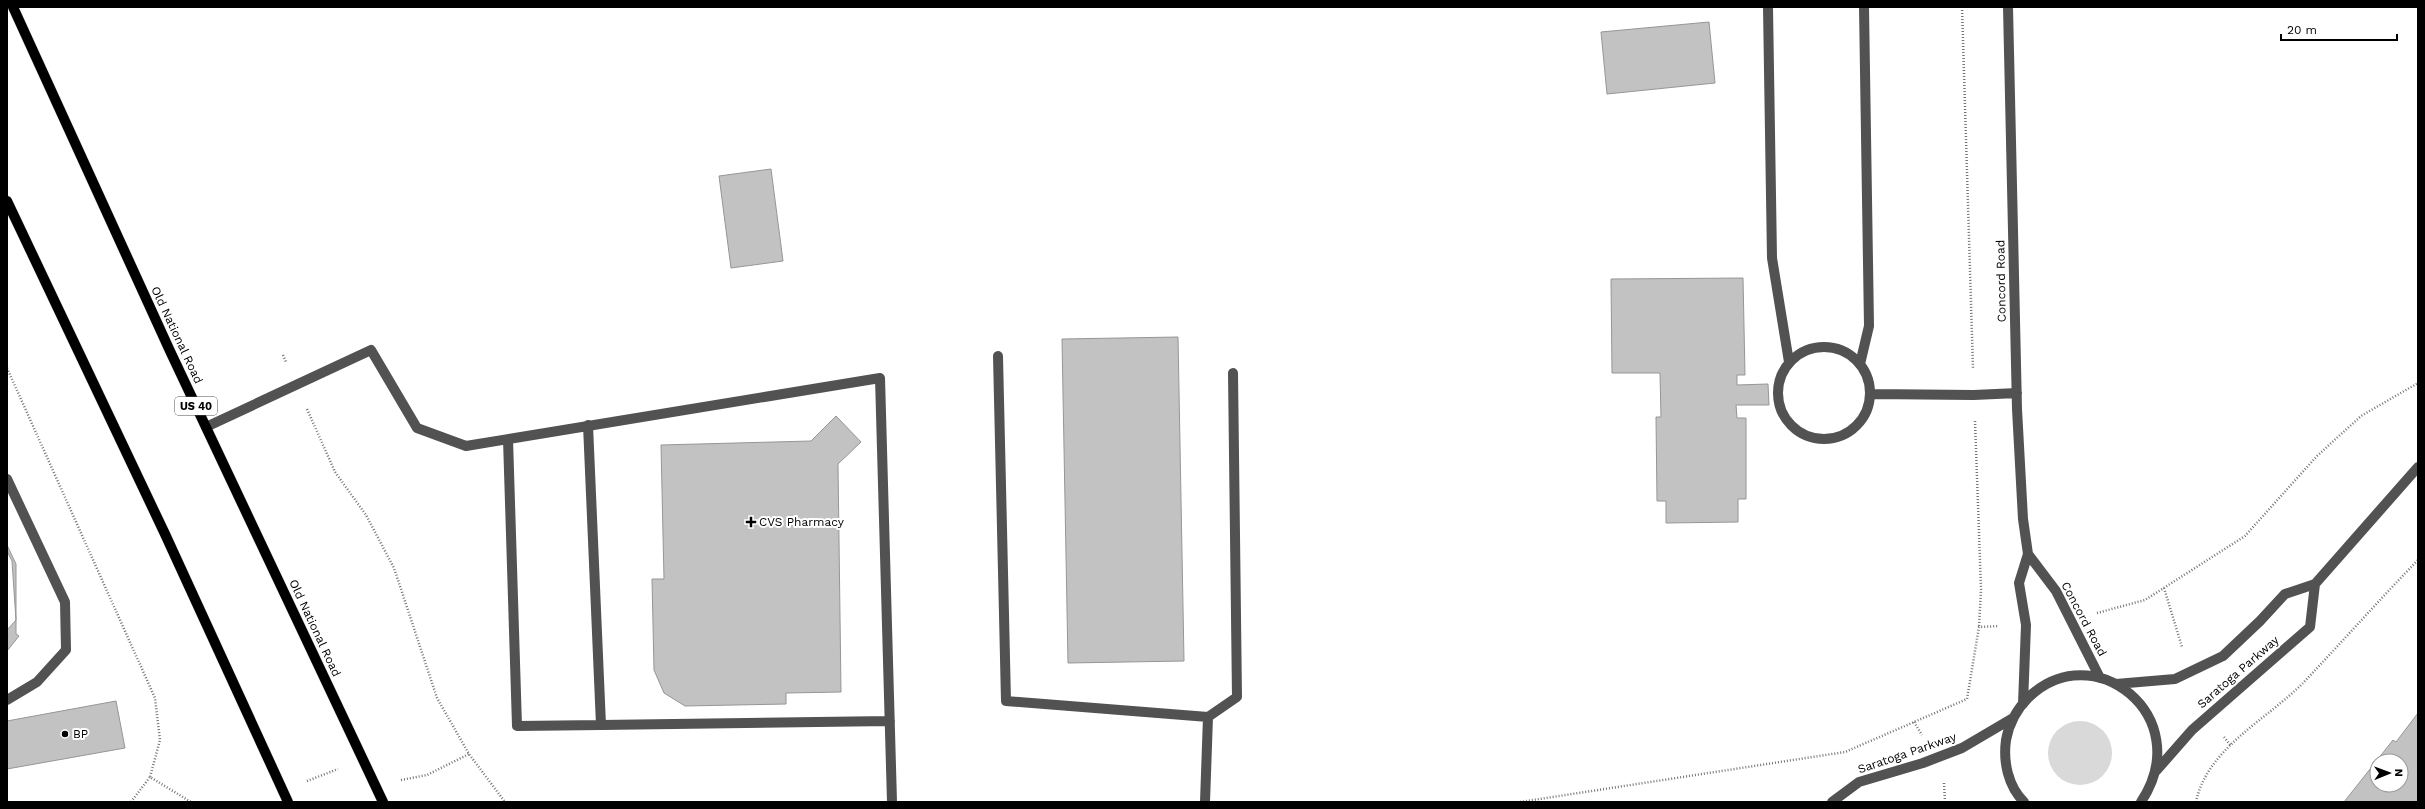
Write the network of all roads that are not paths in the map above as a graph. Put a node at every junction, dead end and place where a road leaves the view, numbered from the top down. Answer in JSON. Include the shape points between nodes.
{"nodes":[{"id":1,"x":13,"y":7,"type":"edge"},
{"id":2,"x":1768,"y":7,"type":"edge"},
{"id":3,"x":1864,"y":7,"type":"edge"},
{"id":4,"x":2008,"y":7,"type":"edge"},
{"id":5,"x":7,"y":201,"type":"edge"},
{"id":6,"x":998,"y":356,"type":"dead end"},
{"id":7,"x":1789,"y":362,"type":"junction"},
{"id":8,"x":1860,"y":364,"type":"junction"},
{"id":9,"x":1234,"y":374,"type":"dead end"},
{"id":10,"x":2017,"y":393,"type":"junction"},
{"id":11,"x":1871,"y":394,"type":"junction"},
{"id":12,"x":588,"y":426,"type":"junction"},
{"id":13,"x":206,"y":427,"type":"junction"},
{"id":14,"x":508,"y":439,"type":"junction"},
{"id":15,"x":2418,"y":467,"type":"edge"},
{"id":16,"x":7,"y":479,"type":"edge"},
{"id":17,"x":2028,"y":554,"type":"junction"},
{"id":18,"x":2315,"y":584,"type":"junction"},
{"id":19,"x":2100,"y":678,"type":"junction"},
{"id":20,"x":2116,"y":684,"type":"junction"},
{"id":21,"x":7,"y":700,"type":"edge"},
{"id":22,"x":2023,"y":704,"type":"junction"},
{"id":23,"x":1208,"y":717,"type":"junction"},
{"id":24,"x":2013,"y":718,"type":"junction"},
{"id":25,"x":890,"y":721,"type":"junction"},
{"id":26,"x":601,"y":725,"type":"junction"},
{"id":27,"x":2156,"y":771,"type":"junction"},
{"id":28,"x":2150,"y":787,"type":"junction"},
{"id":29,"x":288,"y":802,"type":"edge"},
{"id":30,"x":383,"y":802,"type":"edge"},
{"id":31,"x":892,"y":802,"type":"edge"},
{"id":32,"x":1206,"y":802,"type":"edge"},
{"id":33,"x":1832,"y":802,"type":"edge"},
{"id":34,"x":2024,"y":802,"type":"edge"},
{"id":35,"x":2141,"y":802,"type":"edge"},
{"id":36,"x":2152,"y":802,"type":"edge"}],
"edges":[{"from":1,"to":13,"type":"main road","name":"Old National Road","number":"US 40"},
{"from":2,"to":7,"type":"street","via":[[1772,258]]},
{"from":3,"to":8,"type":"street","via":[[1869,326]]},
{"from":4,"to":10,"type":"street","name":"Concord Road"},
{"from":5,"to":29,"type":"main road","via":[[165,534]]},
{"from":6,"to":23,"type":"street","via":[[1006,701]]},
{"from":7,"to":8,"type":"street","via":[[1802,352],[1817,347],[1828,347],[1848,353]]},
{"from":7,"to":11,"type":"street","via":[[1780,376],[1777,392],[1780,409],[1792,427],[1810,438],[1832,439],[1852,431],[1862,421],[1869,408]]},
{"from":8,"to":11,"type":"street","via":[[1868,378]]},
{"from":9,"to":23,"type":"street","via":[[1237,697]]},
{"from":10,"to":11,"type":"street"},
{"from":10,"to":17,"type":"street","name":"Concord Road","via":[[2023,519]]},
{"from":12,"to":14,"type":"street"},
{"from":12,"to":25,"type":"street","via":[[880,378]]},
{"from":12,"to":26,"type":"street"},
{"from":13,"to":14,"type":"street","via":[[371,350],[417,428],[466,446]]},
{"from":13,"to":30,"type":"main road","name":"Old National Road","number":"US 40"},
{"from":14,"to":26,"type":"street","via":[[517,726]]},
{"from":15,"to":18,"type":"street"},
{"from":16,"to":21,"type":"street","via":[[65,602],[66,650],[37,682]]},
{"from":17,"to":19,"type":"street","name":"Concord Road","via":[[2056,591]]},
{"from":17,"to":22,"type":"street","name":"Concord Road","via":[[2019,583],[2026,625]]},
{"from":18,"to":20,"type":"street","name":"Saratoga Parkway","via":[[2285,594],[2223,656],[2207,666],[2175,679]]},
{"from":18,"to":27,"type":"street","name":"Saratoga Parkway","via":[[2310,626],[2192,730]]},
{"from":19,"to":20,"type":"street"},
{"from":19,"to":22,"type":"street","via":[[2083,676],[2049,683],[2035,691]]},
{"from":20,"to":27,"type":"street","via":[[2131,693],[2151,721],[2156,737]]},
{"from":22,"to":24,"type":"street"},
{"from":23,"to":32,"type":"street"},
{"from":24,"to":33,"type":"street","name":"Saratoga Parkway","via":[[1962,748],[1923,763],[1859,782]]},
{"from":24,"to":34,"type":"street","via":[[2006,740],[2006,768],[2012,785]]},
{"from":25,"to":26,"type":"street"},
{"from":25,"to":31,"type":"street"},
{"from":27,"to":28,"type":"street"},
{"from":28,"to":35,"type":"street"},
{"from":28,"to":36,"type":"street"}]}
